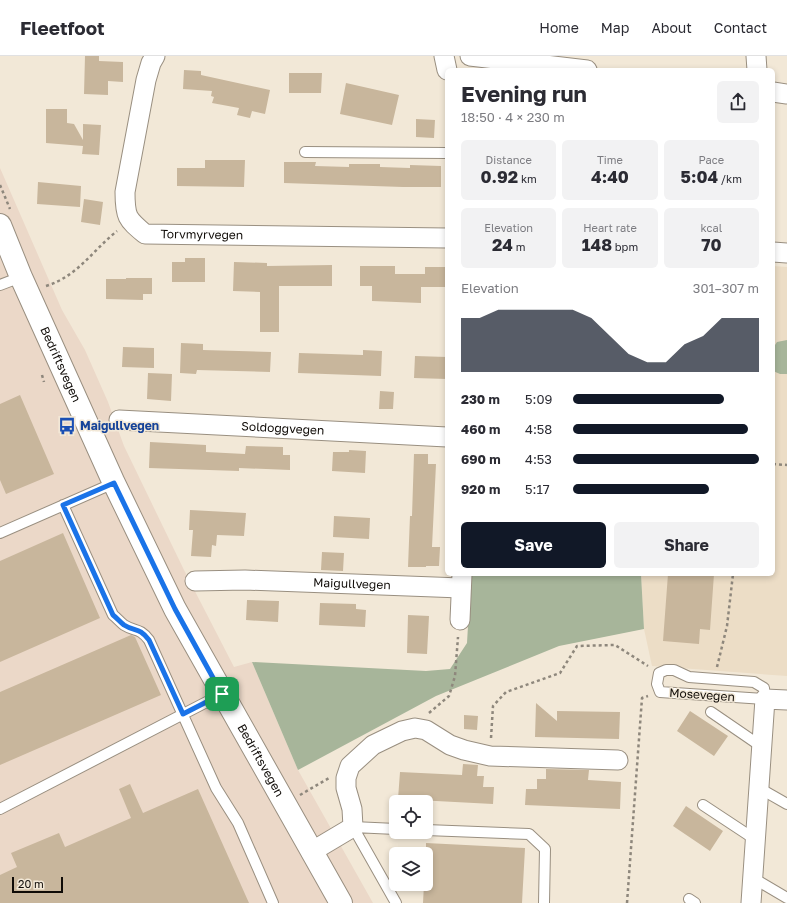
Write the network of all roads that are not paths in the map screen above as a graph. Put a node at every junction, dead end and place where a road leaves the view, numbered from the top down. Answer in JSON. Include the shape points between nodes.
{"nodes":[{"id":1,"x":155,"y":56,"type":"edge"},
{"id":2,"x":444,"y":56,"type":"edge"},
{"id":3,"x":470,"y":56,"type":"edge"},
{"id":4,"x":756,"y":56,"type":"edge"},
{"id":5,"x":447,"y":68,"type":"edge"},
{"id":6,"x":570,"y":68,"type":"edge"},
{"id":7,"x":757,"y":68,"type":"edge"},
{"id":8,"x":775,"y":92,"type":"edge"},
{"id":9,"x":787,"y":94,"type":"edge"},
{"id":10,"x":305,"y":152,"type":"dead end"},
{"id":11,"x":445,"y":153,"type":"edge"},
{"id":12,"x":6,"y":219,"type":"edge"},
{"id":13,"x":445,"y":238,"type":"edge"},
{"id":14,"x":775,"y":252,"type":"edge"},
{"id":15,"x":787,"y":253,"type":"edge"},
{"id":16,"x":21,"y":277,"type":"junction"},
{"id":17,"x":0,"y":285,"type":"edge"},
{"id":18,"x":119,"y":420,"type":"dead end"},
{"id":19,"x":445,"y":436,"type":"edge"},
{"id":20,"x":114,"y":483,"type":"junction"},
{"id":21,"x":63,"y":505,"type":"junction"},
{"id":22,"x":1,"y":530,"type":"edge"},
{"id":23,"x":195,"y":581,"type":"dead end"},
{"id":24,"x":461,"y":581,"type":"edge"},
{"id":25,"x":460,"y":620,"type":"road end"},
{"id":26,"x":222,"y":694,"type":"junction"},
{"id":27,"x":765,"y":699,"type":"junction"},
{"id":28,"x":787,"y":700,"type":"edge"},
{"id":29,"x":711,"y":712,"type":"dead end"},
{"id":30,"x":183,"y":714,"type":"junction"},
{"id":31,"x":762,"y":747,"type":"junction"},
{"id":32,"x":618,"y":760,"type":"dead end"},
{"id":33,"x":759,"y":788,"type":"junction"},
{"id":34,"x":787,"y":804,"type":"edge"},
{"id":35,"x":703,"y":805,"type":"dead end"},
{"id":36,"x":0,"y":809,"type":"edge"},
{"id":37,"x":353,"y":827,"type":"junction"},
{"id":38,"x":389,"y":829,"type":"edge"},
{"id":39,"x":433,"y":830,"type":"edge"},
{"id":40,"x":756,"y":840,"type":"junction"},
{"id":41,"x":311,"y":852,"type":"junction"},
{"id":42,"x":753,"y":878,"type":"junction"},
{"id":43,"x":787,"y":898,"type":"edge"},
{"id":44,"x":273,"y":903,"type":"edge"},
{"id":45,"x":341,"y":903,"type":"edge"},
{"id":46,"x":396,"y":903,"type":"edge"},
{"id":47,"x":544,"y":903,"type":"edge"},
{"id":48,"x":751,"y":903,"type":"edge"}],
"edges":[{"from":1,"to":13,"type":"street","name":"Torvmyrvegen","via":[[146,80],[125,192],[129,220],[146,234]]},
{"from":2,"to":5,"type":"street"},
{"from":3,"to":6,"type":"street"},
{"from":4,"to":7,"type":"street"},
{"from":8,"to":9,"type":"street"},
{"from":10,"to":11,"type":"lane"},
{"from":12,"to":16,"type":"street","name":"Bedriftsvegen"},
{"from":14,"to":15,"type":"street"},
{"from":16,"to":17,"type":"lane"},
{"from":16,"to":20,"type":"street","name":"Bedriftsvegen"},
{"from":18,"to":19,"type":"street","name":"Soldoggvegen"},
{"from":20,"to":21,"type":"lane"},
{"from":20,"to":26,"type":"street","name":"Bedriftsvegen","via":[[175,609]]},
{"from":21,"to":22,"type":"lane"},
{"from":21,"to":30,"type":"lane","via":[[113,615],[124,625],[144,634],[149,640]]},
{"from":23,"to":24,"type":"street","name":"Maigullvegen"},
{"from":24,"to":25,"type":"street"},
{"from":26,"to":30,"type":"lane"},
{"from":26,"to":41,"type":"street","name":"Bedriftsvegen"},
{"from":27,"to":27,"type":"lane","name":"Mosevegen","via":[[764,688],[754,682],[689,677],[674,670],[659,673],[657,684],[660,692]]},
{"from":27,"to":28,"type":"street","name":"Mosevegen"},
{"from":27,"to":31,"type":"street"},
{"from":29,"to":31,"type":"lane"},
{"from":30,"to":36,"type":"lane"},
{"from":30,"to":44,"type":"lane","via":[[216,788],[238,823]]},
{"from":31,"to":33,"type":"street"},
{"from":32,"to":37,"type":"street","via":[[490,756],[450,745],[426,730],[415,728],[402,731],[373,745],[350,766],[346,788],[352,809]]},
{"from":33,"to":34,"type":"lane"},
{"from":33,"to":40,"type":"street"},
{"from":35,"to":40,"type":"lane"},
{"from":37,"to":38,"type":"lane"},
{"from":37,"to":41,"type":"street"},
{"from":37,"to":46,"type":"lane"},
{"from":39,"to":47,"type":"lane","via":[[529,834],[545,849]]},
{"from":40,"to":42,"type":"street"},
{"from":41,"to":45,"type":"street","name":"Bedriftsvegen"},
{"from":42,"to":43,"type":"lane"},
{"from":42,"to":48,"type":"street"}]}
